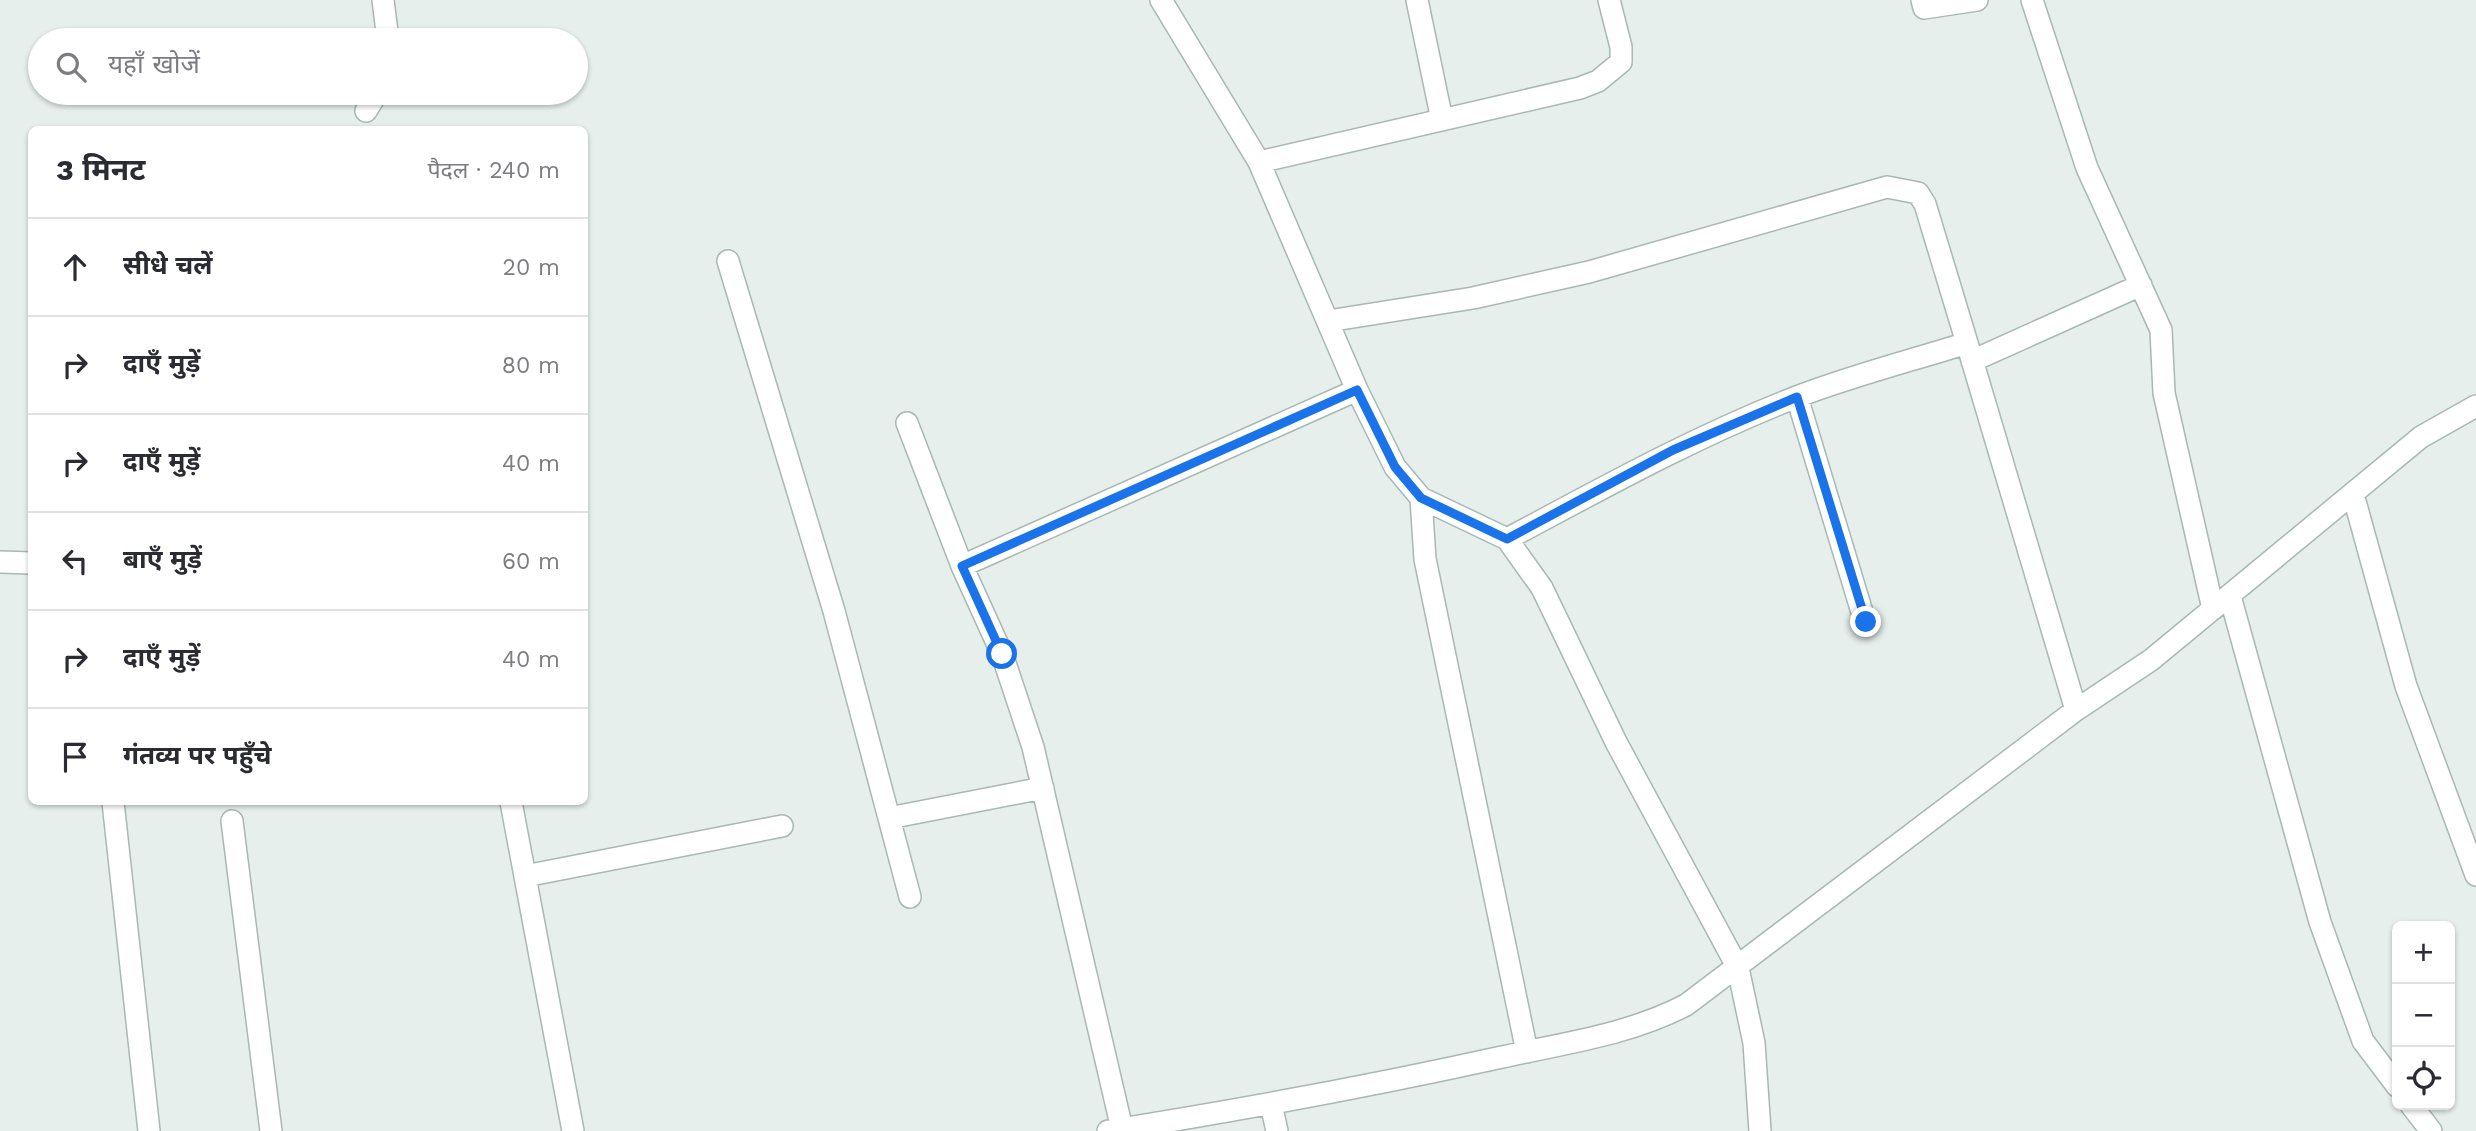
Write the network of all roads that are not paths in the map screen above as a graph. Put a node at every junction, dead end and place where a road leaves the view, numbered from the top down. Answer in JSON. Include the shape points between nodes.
{"nodes":[{"id":1,"x":383,"y":0,"type":"edge"},
{"id":2,"x":1161,"y":0,"type":"edge"},
{"id":3,"x":1417,"y":0,"type":"edge"},
{"id":4,"x":1609,"y":0,"type":"edge"},
{"id":5,"x":1922,"y":0,"type":"edge"},
{"id":6,"x":1977,"y":0,"type":"edge"},
{"id":7,"x":2032,"y":0,"type":"edge"},
{"id":8,"x":386,"y":28,"type":"edge"},
{"id":9,"x":1442,"y":120,"type":"junction"},
{"id":10,"x":1259,"y":162,"type":"junction"},
{"id":11,"x":727,"y":261,"type":"dead end"},
{"id":12,"x":2141,"y":285,"type":"junction"},
{"id":13,"x":1328,"y":321,"type":"junction"},
{"id":14,"x":1970,"y":352,"type":"junction"},
{"id":15,"x":1357,"y":390,"type":"junction"},
{"id":16,"x":1797,"y":397,"type":"junction"},
{"id":17,"x":2476,"y":406,"type":"edge"},
{"id":18,"x":907,"y":423,"type":"dead end"},
{"id":19,"x":2353,"y":494,"type":"junction"},
{"id":20,"x":1421,"y":498,"type":"junction"},
{"id":21,"x":1507,"y":539,"type":"junction"},
{"id":22,"x":0,"y":562,"type":"edge"},
{"id":23,"x":28,"y":563,"type":"edge"},
{"id":24,"x":962,"y":566,"type":"junction"},
{"id":25,"x":2222,"y":602,"type":"junction"},
{"id":26,"x":1866,"y":622,"type":"dead end"},
{"id":27,"x":2077,"y":710,"type":"junction"},
{"id":28,"x":1043,"y":788,"type":"junction"},
{"id":29,"x":113,"y":805,"type":"edge"},
{"id":30,"x":512,"y":805,"type":"edge"},
{"id":31,"x":889,"y":818,"type":"junction"},
{"id":32,"x":233,"y":821,"type":"dead end"},
{"id":33,"x":782,"y":826,"type":"dead end"},
{"id":34,"x":2476,"y":875,"type":"edge"},
{"id":35,"x":525,"y":876,"type":"junction"},
{"id":36,"x":910,"y":897,"type":"dead end"},
{"id":37,"x":1738,"y":968,"type":"junction"},
{"id":38,"x":1527,"y":1052,"type":"junction"},
{"id":39,"x":2392,"y":1079,"type":"edge"},
{"id":40,"x":1271,"y":1104,"type":"junction"},
{"id":41,"x":2415,"y":1110,"type":"edge"},
{"id":42,"x":1115,"y":1130,"type":"edge"},
{"id":43,"x":149,"y":1131,"type":"edge"},
{"id":44,"x":271,"y":1131,"type":"edge"},
{"id":45,"x":573,"y":1131,"type":"edge"},
{"id":46,"x":1277,"y":1131,"type":"edge"},
{"id":47,"x":1760,"y":1131,"type":"edge"},
{"id":48,"x":2431,"y":1131,"type":"edge"}],
"edges":[{"from":1,"to":8,"type":"street"},
{"from":2,"to":10,"type":"street"},
{"from":3,"to":9,"type":"street"},
{"from":4,"to":9,"type":"street","via":[[1621,47],[1621,62],[1612,72],[1580,88]]},
{"from":5,"to":6,"type":"street","via":[[1924,8]]},
{"from":7,"to":12,"type":"street","via":[[2087,168]]},
{"from":9,"to":10,"type":"street"},
{"from":10,"to":13,"type":"street"},
{"from":11,"to":31,"type":"street","via":[[834,611]]},
{"from":12,"to":14,"type":"street"},
{"from":12,"to":25,"type":"street","via":[[2161,330],[2164,393]]},
{"from":13,"to":14,"type":"street","via":[[1473,298],[1588,272],[1887,187],[1918,193],[1925,204]]},
{"from":13,"to":15,"type":"street"},
{"from":14,"to":16,"type":"street"},
{"from":14,"to":27,"type":"street"},
{"from":15,"to":20,"type":"street","via":[[1395,467]]},
{"from":15,"to":24,"type":"street"},
{"from":16,"to":21,"type":"street","via":[[1673,450]]},
{"from":16,"to":26,"type":"street"},
{"from":17,"to":19,"type":"street","via":[[2421,438]]},
{"from":18,"to":24,"type":"street"},
{"from":19,"to":25,"type":"street"},
{"from":19,"to":34,"type":"street","via":[[2406,686]]},
{"from":20,"to":21,"type":"street"},
{"from":20,"to":38,"type":"street","via":[[1425,559]]},
{"from":21,"to":37,"type":"street","via":[[1542,588],[1616,742]]},
{"from":22,"to":23,"type":"street"},
{"from":24,"to":28,"type":"street","via":[[1002,654]]},
{"from":25,"to":27,"type":"street","via":[[2151,660]]},
{"from":25,"to":39,"type":"street","via":[[2320,922],[2363,1041]]},
{"from":27,"to":37,"type":"street"},
{"from":28,"to":31,"type":"street"},
{"from":28,"to":42,"type":"street"},
{"from":29,"to":43,"type":"street"},
{"from":30,"to":35,"type":"street"},
{"from":31,"to":36,"type":"street"},
{"from":32,"to":44,"type":"street"},
{"from":33,"to":35,"type":"street"},
{"from":35,"to":45,"type":"street"},
{"from":37,"to":38,"type":"street","via":[[1651,1023]]},
{"from":37,"to":47,"type":"street","via":[[1754,1042]]},
{"from":38,"to":40,"type":"street"},
{"from":40,"to":42,"type":"street"},
{"from":40,"to":46,"type":"street"},
{"from":41,"to":48,"type":"street"}]}
